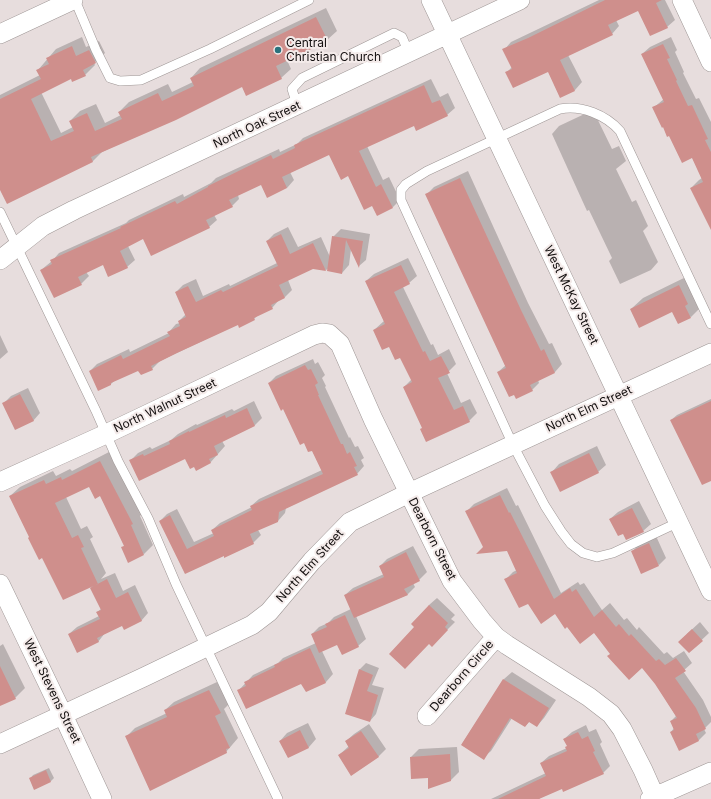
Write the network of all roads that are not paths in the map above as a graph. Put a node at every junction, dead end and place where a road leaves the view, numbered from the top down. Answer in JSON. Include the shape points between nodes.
{"nodes":[{"id":1,"x":74,"y":0,"type":"edge"},
{"id":2,"x":310,"y":0,"type":"edge"},
{"id":3,"x":431,"y":0,"type":"edge"},
{"id":4,"x":520,"y":0,"type":"edge"},
{"id":5,"x":682,"y":0,"type":"edge"},
{"id":6,"x":0,"y":34,"type":"edge"},
{"id":7,"x":447,"y":35,"type":"junction"},
{"id":8,"x":410,"y":53,"type":"junction"},
{"id":9,"x":711,"y":62,"type":"edge"},
{"id":10,"x":298,"y":105,"type":"junction"},
{"id":11,"x":497,"y":140,"type":"junction"},
{"id":12,"x":0,"y":212,"type":"edge"},
{"id":13,"x":16,"y":246,"type":"junction"},
{"id":14,"x":0,"y":260,"type":"edge"},
{"id":15,"x":711,"y":324,"type":"edge"},
{"id":16,"x":329,"y":334,"type":"joint"},
{"id":17,"x":711,"y":353,"type":"edge"},
{"id":18,"x":619,"y":395,"type":"junction"},
{"id":19,"x":106,"y":434,"type":"junction"},
{"id":20,"x":513,"y":445,"type":"junction"},
{"id":21,"x":0,"y":482,"type":"edge"},
{"id":22,"x":409,"y":493,"type":"junction"},
{"id":23,"x":679,"y":522,"type":"junction"},
{"id":24,"x":0,"y":584,"type":"edge"},
{"id":25,"x":711,"y":590,"type":"edge"},
{"id":26,"x":496,"y":637,"type":"junction"},
{"id":27,"x":207,"y":647,"type":"junction"},
{"id":28,"x":63,"y":715,"type":"junction"},
{"id":29,"x":427,"y":716,"type":"dead end"},
{"id":30,"x":0,"y":744,"type":"edge"},
{"id":31,"x":711,"y":772,"type":"edge"},
{"id":32,"x":653,"y":798,"type":"edge"},
{"id":33,"x":102,"y":799,"type":"edge"},
{"id":34,"x":278,"y":799,"type":"edge"}],
"edges":[{"from":1,"to":2,"type":"lane","via":[[110,78],[120,81],[140,80]]},
{"from":1,"to":6,"type":"street"},
{"from":3,"to":7,"type":"street","name":"West McKay Street"},
{"from":4,"to":7,"type":"street","name":"North Oak Street"},
{"from":5,"to":9,"type":"street"},
{"from":7,"to":8,"type":"street","name":"North Oak Street"},
{"from":7,"to":11,"type":"street","name":"West McKay Street"},
{"from":8,"to":10,"type":"street","name":"North Oak Street"},
{"from":8,"to":10,"type":"lane","via":[[402,37],[394,33],[302,78],[292,89]]},
{"from":10,"to":13,"type":"street","name":"North Oak Street","via":[[44,226]]},
{"from":11,"to":15,"type":"lane","via":[[560,109],[570,107],[601,116],[613,123],[620,131]]},
{"from":11,"to":18,"type":"street","name":"West McKay Street"},
{"from":11,"to":20,"type":"lane","via":[[427,171],[406,184],[401,190],[401,200]]},
{"from":12,"to":13,"type":"lane"},
{"from":13,"to":14,"type":"street","name":"North Oak Street"},
{"from":13,"to":19,"type":"lane"},
{"from":16,"to":19,"type":"street","name":"North Walnut Street","via":[[314,335]]},
{"from":16,"to":22,"type":"street","name":"Dearborn Street","via":[[340,344]]},
{"from":17,"to":18,"type":"street","name":"North Elm Street"},
{"from":18,"to":20,"type":"street","name":"North Elm Street"},
{"from":18,"to":23,"type":"street","name":"West McKay Street"},
{"from":19,"to":21,"type":"street","name":"North Walnut Street"},
{"from":19,"to":27,"type":"lane"},
{"from":20,"to":22,"type":"street","name":"North Elm Street"},
{"from":20,"to":23,"type":"lane","via":[[561,531],[571,544],[583,553],[597,557],[613,553]]},
{"from":22,"to":26,"type":"street","name":"Dearborn Street","via":[[452,581]]},
{"from":22,"to":27,"type":"street","name":"North Elm Street","via":[[350,522],[312,561],[269,612],[252,625]]},
{"from":23,"to":25,"type":"street","name":"West McKay Street"},
{"from":24,"to":28,"type":"street","name":"West Stevens Street"},
{"from":26,"to":29,"type":"street","name":"Dearborn Circle"},
{"from":26,"to":32,"type":"street","name":"Dearborn Street","via":[[589,697],[610,714],[622,729]]},
{"from":27,"to":28,"type":"street","name":"North Elm Street"},
{"from":27,"to":34,"type":"lane"},
{"from":28,"to":30,"type":"street","name":"North Elm Street"},
{"from":28,"to":33,"type":"street","name":"West Stevens Street"},
{"from":31,"to":32,"type":"street"}]}
